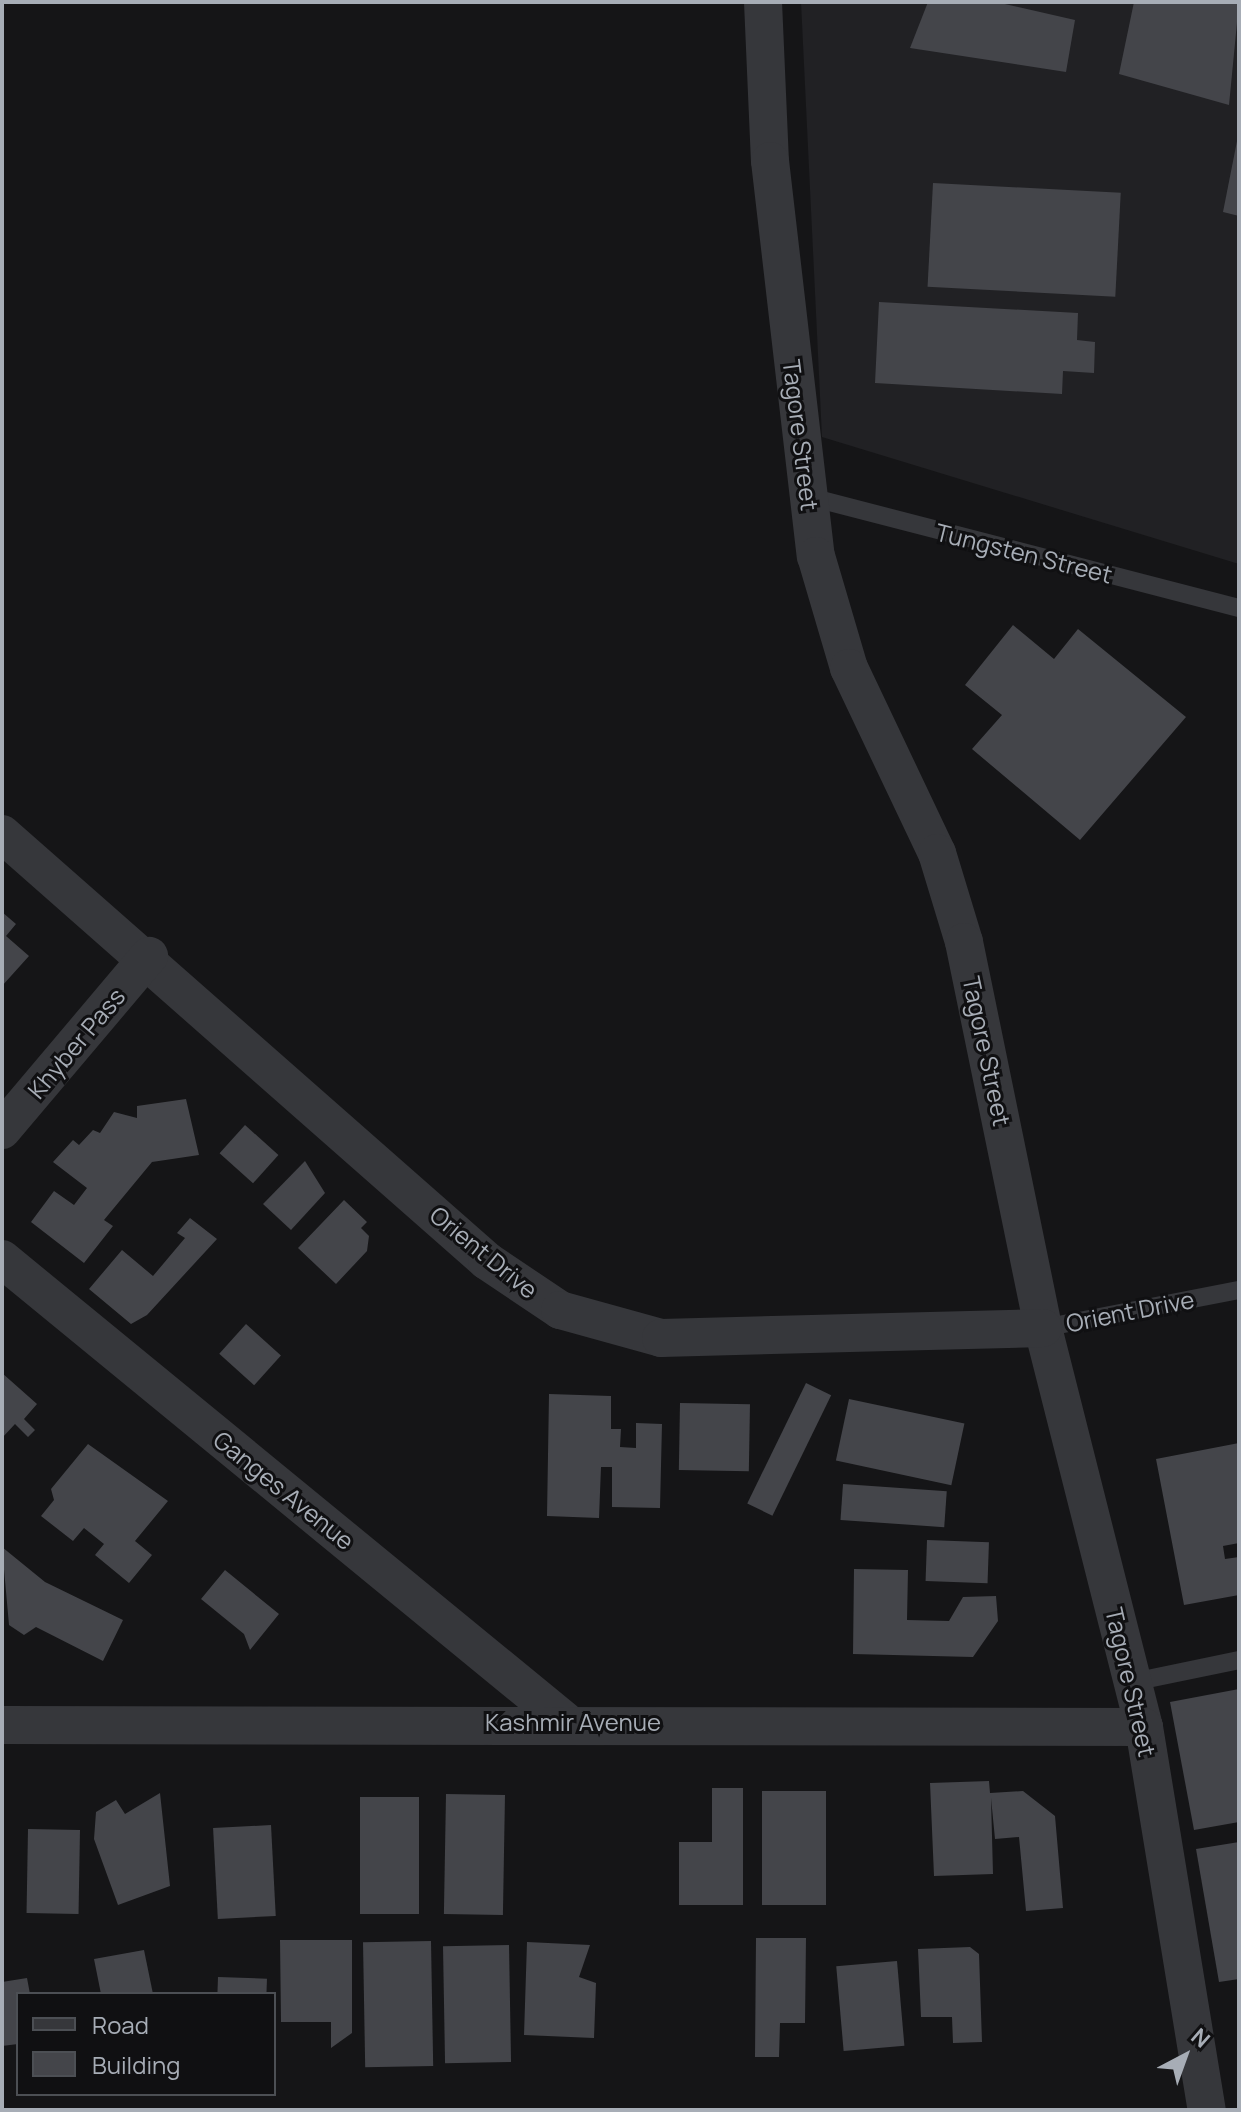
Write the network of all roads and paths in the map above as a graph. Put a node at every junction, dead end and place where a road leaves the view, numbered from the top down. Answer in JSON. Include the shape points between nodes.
{"nodes":[{"id":1,"x":763,"y":2,"type":"edge"},
{"id":2,"x":810,"y":497,"type":"junction"},
{"id":3,"x":1239,"y":608,"type":"edge"},
{"id":4,"x":2,"y":834,"type":"edge"},
{"id":5,"x":149,"y":956,"type":"junction"},
{"id":6,"x":2,"y":1130,"type":"edge"},
{"id":7,"x":2,"y":1259,"type":"edge"},
{"id":8,"x":1239,"y":1290,"type":"edge"},
{"id":9,"x":1043,"y":1328,"type":"junction"},
{"id":10,"x":1239,"y":1660,"type":"edge"},
{"id":11,"x":1133,"y":1682,"type":"junction"},
{"id":12,"x":565,"y":1721,"type":"junction"},
{"id":13,"x":2,"y":1725,"type":"edge"},
{"id":14,"x":1144,"y":1727,"type":"junction"},
{"id":15,"x":1207,"y":2110,"type":"edge"}],
"edges":[{"from":1,"to":2,"type":"street","name":"Tagore Street","via":[[770,161]]},
{"from":2,"to":3,"type":"lane","name":"Tungsten Street"},
{"from":2,"to":9,"type":"street","name":"Tagore Street","via":[[816,556],[845,655],[951,894]]},
{"from":4,"to":5,"type":"street","name":"Orient Drive"},
{"from":5,"to":6,"type":"street","name":"Khyber Pass"},
{"from":5,"to":9,"type":"street","name":"Orient Drive","via":[[487,1261],[560,1310],[661,1338]]},
{"from":7,"to":12,"type":"street","name":"Ganges Avenue"},
{"from":8,"to":9,"type":"lane","name":"Orient Drive"},
{"from":9,"to":11,"type":"street","name":"Tagore Street"},
{"from":10,"to":11,"type":"lane"},
{"from":11,"to":14,"type":"street","name":"Tagore Street"},
{"from":12,"to":13,"type":"street","name":"Kashmir Avenue"},
{"from":12,"to":14,"type":"street","name":"Kashmir Avenue"},
{"from":14,"to":15,"type":"street","name":"Tagore Street"}]}
